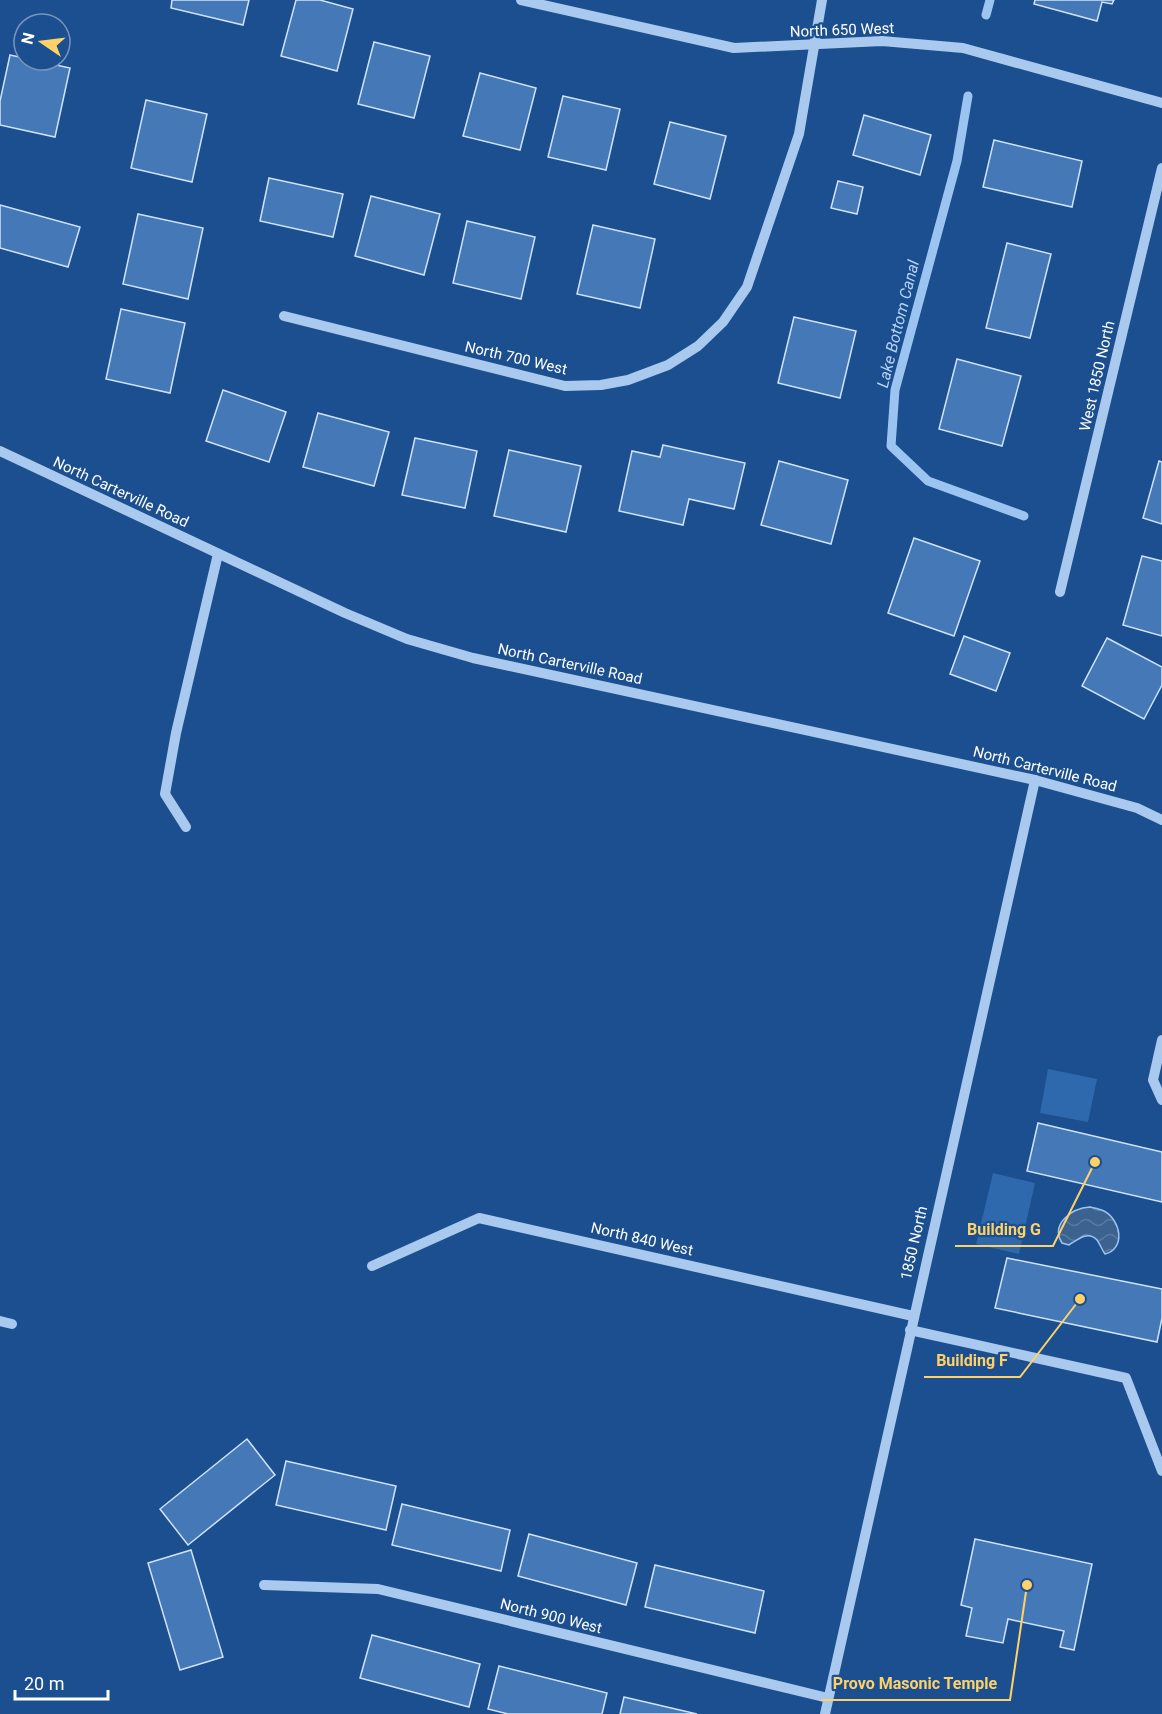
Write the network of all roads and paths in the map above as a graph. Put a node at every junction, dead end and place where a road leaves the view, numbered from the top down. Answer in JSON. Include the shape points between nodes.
{"nodes":[{"id":1,"x":521,"y":0,"type":"edge"},
{"id":2,"x":822,"y":0,"type":"edge"},
{"id":3,"x":815,"y":45,"type":"junction"},
{"id":4,"x":1162,"y":103,"type":"edge"},
{"id":5,"x":1162,"y":168,"type":"edge"},
{"id":6,"x":284,"y":316,"type":"dead end"},
{"id":7,"x":0,"y":451,"type":"edge"},
{"id":8,"x":218,"y":554,"type":"junction"},
{"id":9,"x":1060,"y":592,"type":"dead end"},
{"id":10,"x":1035,"y":780,"type":"junction"},
{"id":11,"x":1162,"y":820,"type":"edge"},
{"id":12,"x":186,"y":827,"type":"dead end"},
{"id":13,"x":1162,"y":1040,"type":"edge"},
{"id":14,"x":1162,"y":1100,"type":"edge"},
{"id":15,"x":372,"y":1266,"type":"dead end"},
{"id":16,"x":913,"y":1316,"type":"junction"},
{"id":17,"x":0,"y":1321,"type":"edge"},
{"id":18,"x":12,"y":1324,"type":"dead end"},
{"id":19,"x":910,"y":1330,"type":"junction"},
{"id":20,"x":1162,"y":1471,"type":"edge"},
{"id":21,"x":264,"y":1585,"type":"dead end"},
{"id":22,"x":828,"y":1698,"type":"junction"},
{"id":23,"x":825,"y":1714,"type":"edge"}],
"edges":[{"from":1,"to":3,"type":"street","name":"North 650 West","via":[[734,48]]},
{"from":2,"to":3,"type":"street","name":"North 700 West"},
{"from":3,"to":4,"type":"street","name":"North 650 West","via":[[882,41],[963,48]]},
{"from":3,"to":6,"type":"street","name":"North 700 West","via":[[799,134],[747,286],[723,322],[698,346],[668,365],[628,380],[565,386]]},
{"from":5,"to":9,"type":"street","name":"West 1850 North"},
{"from":7,"to":8,"type":"street","name":"North Carterville Road"},
{"from":8,"to":10,"type":"street","name":"North Carterville Road","via":[[407,639],[473,658]]},
{"from":8,"to":12,"type":"street","via":[[165,794]]},
{"from":10,"to":11,"type":"street","name":"North Carterville Road","via":[[1137,808]]},
{"from":10,"to":16,"type":"street","name":"1850 North"},
{"from":13,"to":14,"type":"street","via":[[1153,1080]]},
{"from":15,"to":16,"type":"street","name":"North 840 West","via":[[479,1218]]},
{"from":16,"to":19,"type":"street","name":"1850 North"},
{"from":17,"to":18,"type":"street"},
{"from":19,"to":20,"type":"street","via":[[1126,1378]]},
{"from":19,"to":22,"type":"street","name":"1850 North"},
{"from":21,"to":22,"type":"street","name":"North 900 West","via":[[378,1590]]},
{"from":22,"to":23,"type":"street","name":"1850 North"}]}
